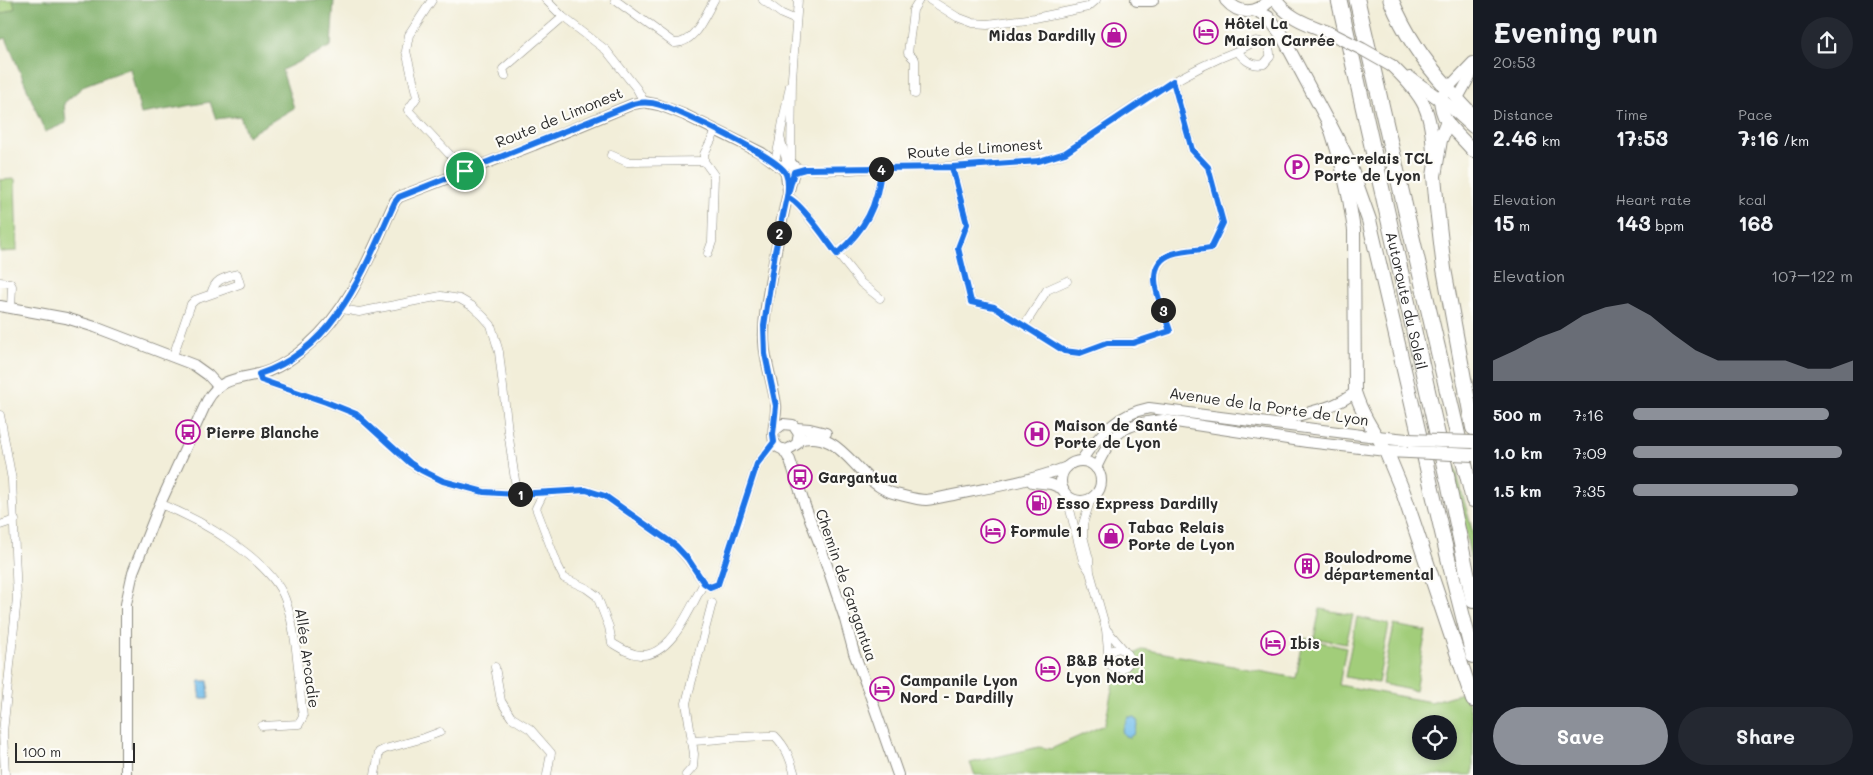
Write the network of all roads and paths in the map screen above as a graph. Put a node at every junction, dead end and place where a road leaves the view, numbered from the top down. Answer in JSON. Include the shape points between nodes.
{"nodes":[{"id":1,"x":432,"y":0,"type":"edge"},
{"id":2,"x":546,"y":0,"type":"edge"},
{"id":3,"x":615,"y":0,"type":"edge"},
{"id":4,"x":714,"y":0,"type":"edge"},
{"id":5,"x":763,"y":0,"type":"edge"},
{"id":6,"x":798,"y":0,"type":"edge"},
{"id":7,"x":919,"y":0,"type":"edge"},
{"id":8,"x":930,"y":0,"type":"edge"},
{"id":9,"x":1096,"y":0,"type":"edge"},
{"id":10,"x":1136,"y":0,"type":"edge"},
{"id":11,"x":1152,"y":0,"type":"edge"},
{"id":12,"x":1226,"y":0,"type":"edge"},
{"id":13,"x":1270,"y":0,"type":"edge"},
{"id":14,"x":1276,"y":0,"type":"edge"},
{"id":15,"x":1339,"y":0,"type":"edge"},
{"id":16,"x":1357,"y":0,"type":"edge"},
{"id":17,"x":1392,"y":0,"type":"edge"},
{"id":18,"x":1256,"y":11,"type":"junction"},
{"id":19,"x":563,"y":16,"type":"junction"},
{"id":20,"x":796,"y":20,"type":"junction"},
{"id":21,"x":1236,"y":51,"type":"dead end"},
{"id":22,"x":1473,"y":62,"type":"edge"},
{"id":23,"x":1392,"y":66,"type":"junction"},
{"id":24,"x":1473,"y":71,"type":"edge"},
{"id":25,"x":505,"y":76,"type":"dead end"},
{"id":26,"x":792,"y":78,"type":"junction"},
{"id":27,"x":1173,"y":81,"type":"junction"},
{"id":28,"x":915,"y":94,"type":"dead end"},
{"id":29,"x":1449,"y":98,"type":"junction"},
{"id":30,"x":644,"y":102,"type":"junction"},
{"id":31,"x":1473,"y":115,"type":"edge"},
{"id":32,"x":1447,"y":123,"type":"junction"},
{"id":33,"x":1329,"y":124,"type":"junction"},
{"id":34,"x":1473,"y":127,"type":"edge"},
{"id":35,"x":716,"y":131,"type":"junction"},
{"id":36,"x":780,"y":137,"type":"junction"},
{"id":37,"x":1473,"y":151,"type":"edge"},
{"id":38,"x":762,"y":153,"type":"junction"},
{"id":39,"x":611,"y":156,"type":"dead end"},
{"id":40,"x":776,"y":157,"type":"junction"},
{"id":41,"x":704,"y":162,"type":"junction"},
{"id":42,"x":952,"y":167,"type":"junction"},
{"id":43,"x":791,"y":168,"type":"junction"},
{"id":44,"x":881,"y":168,"type":"junction"},
{"id":45,"x":465,"y":171,"type":"junction"},
{"id":46,"x":1434,"y":176,"type":"junction"},
{"id":47,"x":787,"y":194,"type":"junction"},
{"id":48,"x":708,"y":253,"type":"dead end"},
{"id":49,"x":837,"y":254,"type":"junction"},
{"id":50,"x":0,"y":282,"type":"edge"},
{"id":51,"x":1067,"y":282,"type":"dead end"},
{"id":52,"x":211,"y":294,"type":"dead end"},
{"id":53,"x":880,"y":298,"type":"dead end"},
{"id":54,"x":0,"y":306,"type":"edge"},
{"id":55,"x":11,"y":308,"type":"junction"},
{"id":56,"x":342,"y":309,"type":"junction"},
{"id":57,"x":1024,"y":326,"type":"junction"},
{"id":58,"x":173,"y":356,"type":"junction"},
{"id":59,"x":259,"y":374,"type":"junction"},
{"id":60,"x":219,"y":386,"type":"junction"},
{"id":61,"x":1355,"y":392,"type":"junction"},
{"id":62,"x":776,"y":406,"type":"junction"},
{"id":63,"x":0,"y":415,"type":"edge"},
{"id":64,"x":1277,"y":424,"type":"junction"},
{"id":65,"x":793,"y":426,"type":"junction"},
{"id":66,"x":1473,"y":428,"type":"edge"},
{"id":67,"x":774,"y":431,"type":"junction"},
{"id":68,"x":1377,"y":437,"type":"junction"},
{"id":69,"x":1473,"y":442,"type":"edge"},
{"id":70,"x":797,"y":443,"type":"junction"},
{"id":71,"x":1408,"y":446,"type":"junction"},
{"id":72,"x":779,"y":447,"type":"junction"},
{"id":73,"x":1386,"y":451,"type":"junction"},
{"id":74,"x":1473,"y":455,"type":"edge"},
{"id":75,"x":790,"y":460,"type":"junction"},
{"id":76,"x":1081,"y":461,"type":"junction"},
{"id":77,"x":852,"y":462,"type":"junction"},
{"id":78,"x":1067,"y":467,"type":"junction"},
{"id":79,"x":1096,"y":468,"type":"junction"},
{"id":80,"x":1466,"y":471,"type":"joint"},
{"id":81,"x":1447,"y":477,"type":"joint"},
{"id":82,"x":1016,"y":483,"type":"junction"},
{"id":83,"x":544,"y":492,"type":"junction"},
{"id":84,"x":1065,"y":492,"type":"junction"},
{"id":85,"x":517,"y":494,"type":"junction"},
{"id":86,"x":1091,"y":498,"type":"junction"},
{"id":87,"x":1473,"y":500,"type":"edge"},
{"id":88,"x":160,"y":504,"type":"junction"},
{"id":89,"x":15,"y":520,"type":"junction"},
{"id":90,"x":0,"y":525,"type":"edge"},
{"id":91,"x":1090,"y":572,"type":"junction"},
{"id":92,"x":704,"y":583,"type":"junction"},
{"id":93,"x":1473,"y":601,"type":"edge"},
{"id":94,"x":712,"y":604,"type":"dead end"},
{"id":95,"x":1106,"y":629,"type":"junction"},
{"id":96,"x":1124,"y":650,"type":"junction"},
{"id":97,"x":1109,"y":655,"type":"junction"},
{"id":98,"x":1473,"y":656,"type":"edge"},
{"id":99,"x":495,"y":667,"type":"dead end"},
{"id":100,"x":1473,"y":700,"type":"edge"},
{"id":101,"x":262,"y":726,"type":"dead end"},
{"id":102,"x":440,"y":732,"type":"dead end"},
{"id":103,"x":691,"y":741,"type":"junction"},
{"id":104,"x":5,"y":775,"type":"edge"},
{"id":105,"x":126,"y":775,"type":"edge"},
{"id":106,"x":375,"y":775,"type":"edge"},
{"id":107,"x":547,"y":775,"type":"edge"},
{"id":108,"x":686,"y":775,"type":"edge"},
{"id":109,"x":795,"y":775,"type":"edge"},
{"id":110,"x":898,"y":775,"type":"edge"}],
"edges":[{"from":1,"to":45,"type":"street","via":[[409,35],[406,51],[417,97],[408,110]]},
{"from":2,"to":19,"type":"street"},
{"from":3,"to":4,"type":"street","via":[[674,43],[680,44],[692,35]]},
{"from":5,"to":20,"type":"street"},
{"from":6,"to":20,"type":"street"},
{"from":7,"to":28,"type":"street","via":[[913,10],[908,53],[915,60]]},
{"from":8,"to":9,"type":"street","via":[[943,10],[977,24],[1035,18],[1088,6]]},
{"from":10,"to":11,"type":"main road"},
{"from":12,"to":18,"type":"main road","via":[[1239,10]]},
{"from":13,"to":18,"type":"main road"},
{"from":14,"to":23,"type":"main road","bridge":true,"via":[[1296,19]]},
{"from":15,"to":81,"type":"highway","name":"Autoroute du Soleil"},
{"from":16,"to":80,"type":"highway","name":"Autoroute du Soleil"},
{"from":17,"to":29,"type":"highway","via":[[1412,45]]},
{"from":18,"to":33,"type":"main road","via":[[1268,18],[1281,34]]},
{"from":19,"to":25,"type":"street","via":[[503,69]]},
{"from":19,"to":30,"type":"street","via":[[606,50],[638,89]]},
{"from":20,"to":26,"type":"street"},
{"from":21,"to":27,"type":"street","name":"Route de Limonest"},
{"from":22,"to":29,"type":"street"},
{"from":23,"to":29,"type":"main road"},
{"from":23,"to":46,"type":"main road","via":[[1424,103],[1431,125]]},
{"from":24,"to":29,"type":"street"},
{"from":26,"to":36,"type":"street"},
{"from":26,"to":43,"type":"street"},
{"from":27,"to":42,"type":"street","name":"Route de Limonest","via":[[1065,153],[1032,162]]},
{"from":27,"to":57,"type":"street","via":[[1192,150],[1208,167],[1223,223],[1211,248],[1171,254],[1157,265],[1153,280],[1170,331],[1133,343],[1107,343],[1080,353],[1064,351]]},
{"from":29,"to":31,"type":"main road"},
{"from":29,"to":32,"type":"main road"},
{"from":29,"to":34,"type":"main road"},
{"from":30,"to":35,"type":"street","name":"Route de Limonest","via":[[685,115]]},
{"from":30,"to":45,"type":"street","name":"Route de Limonest"},
{"from":32,"to":37,"type":"main road"},
{"from":32,"to":46,"type":"highway","via":[[1440,140]]},
{"from":33,"to":61,"type":"main road","via":[[1346,181],[1354,230]]},
{"from":33,"to":98,"type":"highway","via":[[1360,190],[1377,249]]},
{"from":35,"to":38,"type":"street","name":"Route de Limonest"},
{"from":35,"to":41,"type":"street","via":[[704,154]]},
{"from":36,"to":40,"type":"street"},
{"from":36,"to":43,"type":"street"},
{"from":38,"to":40,"type":"street","name":"Route de Limonest"},
{"from":38,"to":43,"type":"street","name":"Route de Limonest"},
{"from":39,"to":41,"type":"street","via":[[627,162]]},
{"from":40,"to":43,"type":"street","name":"Route de Limonest"},
{"from":41,"to":48,"type":"street","via":[[714,175],[712,242]]},
{"from":42,"to":44,"type":"street","name":"Route de Limonest"},
{"from":42,"to":57,"type":"street","via":[[967,224],[958,248],[971,302],[994,307]]},
{"from":43,"to":44,"type":"street","name":"Route de Limonest"},
{"from":43,"to":47,"type":"street"},
{"from":44,"to":49,"type":"street","via":[[876,200],[868,218]]},
{"from":45,"to":56,"type":"street","name":"Route de Limonest","via":[[399,197]]},
{"from":46,"to":66,"type":"highway","via":[[1444,269]]},
{"from":47,"to":49,"type":"street"},
{"from":47,"to":62,"type":"street","via":[[764,326],[765,354]]},
{"from":49,"to":53,"type":"street","via":[[861,283]]},
{"from":50,"to":55,"type":"street","via":[[12,286]]},
{"from":51,"to":57,"type":"street","via":[[1046,290]]},
{"from":52,"to":58,"type":"street","via":[[191,304]]},
{"from":54,"to":55,"type":"street"},
{"from":55,"to":58,"type":"street","via":[[85,323]]},
{"from":56,"to":59,"type":"street","name":"Route de Limonest","via":[[307,346],[285,363]]},
{"from":56,"to":85,"type":"street","via":[[359,312],[441,296],[460,299],[483,316],[491,325],[499,352]]},
{"from":58,"to":60,"type":"street","via":[[201,368]]},
{"from":59,"to":60,"type":"street","name":"Route de Limonest","via":[[226,381]]},
{"from":59,"to":85,"type":"street","via":[[261,380],[356,414],[410,463],[432,476],[484,492]]},
{"from":60,"to":88,"type":"street","via":[[207,401]]},
{"from":61,"to":64,"type":"street","via":[[1335,405]]},
{"from":61,"to":68,"type":"main road"},
{"from":62,"to":65,"type":"street"},
{"from":62,"to":67,"type":"street"},
{"from":63,"to":89,"type":"street","via":[[12,480]]},
{"from":64,"to":68,"type":"street","name":"Avenue de la Porte de Lyon"},
{"from":64,"to":76,"type":"street","name":"Avenue de la Porte de Lyon","via":[[1149,408],[1125,415],[1111,425]]},
{"from":65,"to":67,"type":"street","via":[[782,424]]},
{"from":65,"to":70,"type":"street","via":[[799,434]]},
{"from":65,"to":77,"type":"street","via":[[834,438]]},
{"from":67,"to":72,"type":"street"},
{"from":68,"to":71,"type":"main road","name":"Avenue de la Porte de Lyon"},
{"from":68,"to":73,"type":"main road"},
{"from":69,"to":71,"type":"main road","name":"Avenue de la Porte de Lyon","bridge":true},
{"from":70,"to":72,"type":"street","via":[[787,450]]},
{"from":70,"to":75,"type":"street"},
{"from":70,"to":77,"type":"street","via":[[815,437],[827,441]]},
{"from":71,"to":73,"type":"main road","name":"Avenue de la Porte de Lyon"},
{"from":71,"to":74,"type":"main road","name":"Avenue de la Porte de Lyon","bridge":true},
{"from":72,"to":75,"type":"street","name":"Chemin de Gargantua"},
{"from":72,"to":92,"type":"street","via":[[757,464],[718,584],[710,587]]},
{"from":73,"to":79,"type":"street","name":"Avenue de la Porte de Lyon","via":[[1163,420],[1145,421],[1119,432],[1109,443]]},
{"from":73,"to":100,"type":"highway","via":[[1403,492]]},
{"from":75,"to":110,"type":"street","name":"Chemin de Gargantua"},
{"from":76,"to":78,"type":"street"},
{"from":76,"to":79,"type":"street"},
{"from":77,"to":82,"type":"street","via":[[870,481],[893,494],[925,500]]},
{"from":78,"to":82,"type":"street"},
{"from":78,"to":84,"type":"street","via":[[1062,478]]},
{"from":79,"to":86,"type":"street","via":[[1101,484]]},
{"from":80,"to":87,"type":"highway","name":"Autoroute du Soleil"},
{"from":81,"to":93,"type":"highway","name":"Autoroute du Soleil"},
{"from":82,"to":84,"type":"street","via":[[1043,483]]},
{"from":83,"to":85,"type":"street"},
{"from":83,"to":92,"type":"street","via":[[586,490],[605,496],[676,546]]},
{"from":83,"to":92,"type":"street","via":[[536,508],[564,578],[597,596],[612,643],[625,651],[641,655],[657,650],[671,638],[688,616]]},
{"from":84,"to":86,"type":"street","via":[[1078,501]]},
{"from":84,"to":91,"type":"street","via":[[1083,561]]},
{"from":86,"to":91,"type":"street","via":[[1082,524]]},
{"from":88,"to":101,"type":"street","name":"Allée Arcadie","via":[[206,525],[261,565],[276,580],[285,598],[292,621],[303,716],[300,724]]},
{"from":88,"to":105,"type":"street","via":[[133,572],[126,604]]},
{"from":89,"to":90,"type":"street"},
{"from":89,"to":104,"type":"street","via":[[17,598],[3,732]]},
{"from":91,"to":95,"type":"street"},
{"from":94,"to":103,"type":"street","via":[[686,703]]},
{"from":95,"to":96,"type":"street"},
{"from":95,"to":97,"type":"street"},
{"from":96,"to":97,"type":"street","via":[[1117,648]]},
{"from":96,"to":97,"type":"street","via":[[1129,661],[1123,668],[1113,668]]},
{"from":99,"to":107,"type":"street","via":[[501,701],[506,709],[551,753]]},
{"from":102,"to":106,"type":"street","via":[[379,752]]},
{"from":103,"to":108,"type":"street","via":[[693,767]]},
{"from":103,"to":109,"type":"street","via":[[775,736],[784,745]]}]}
